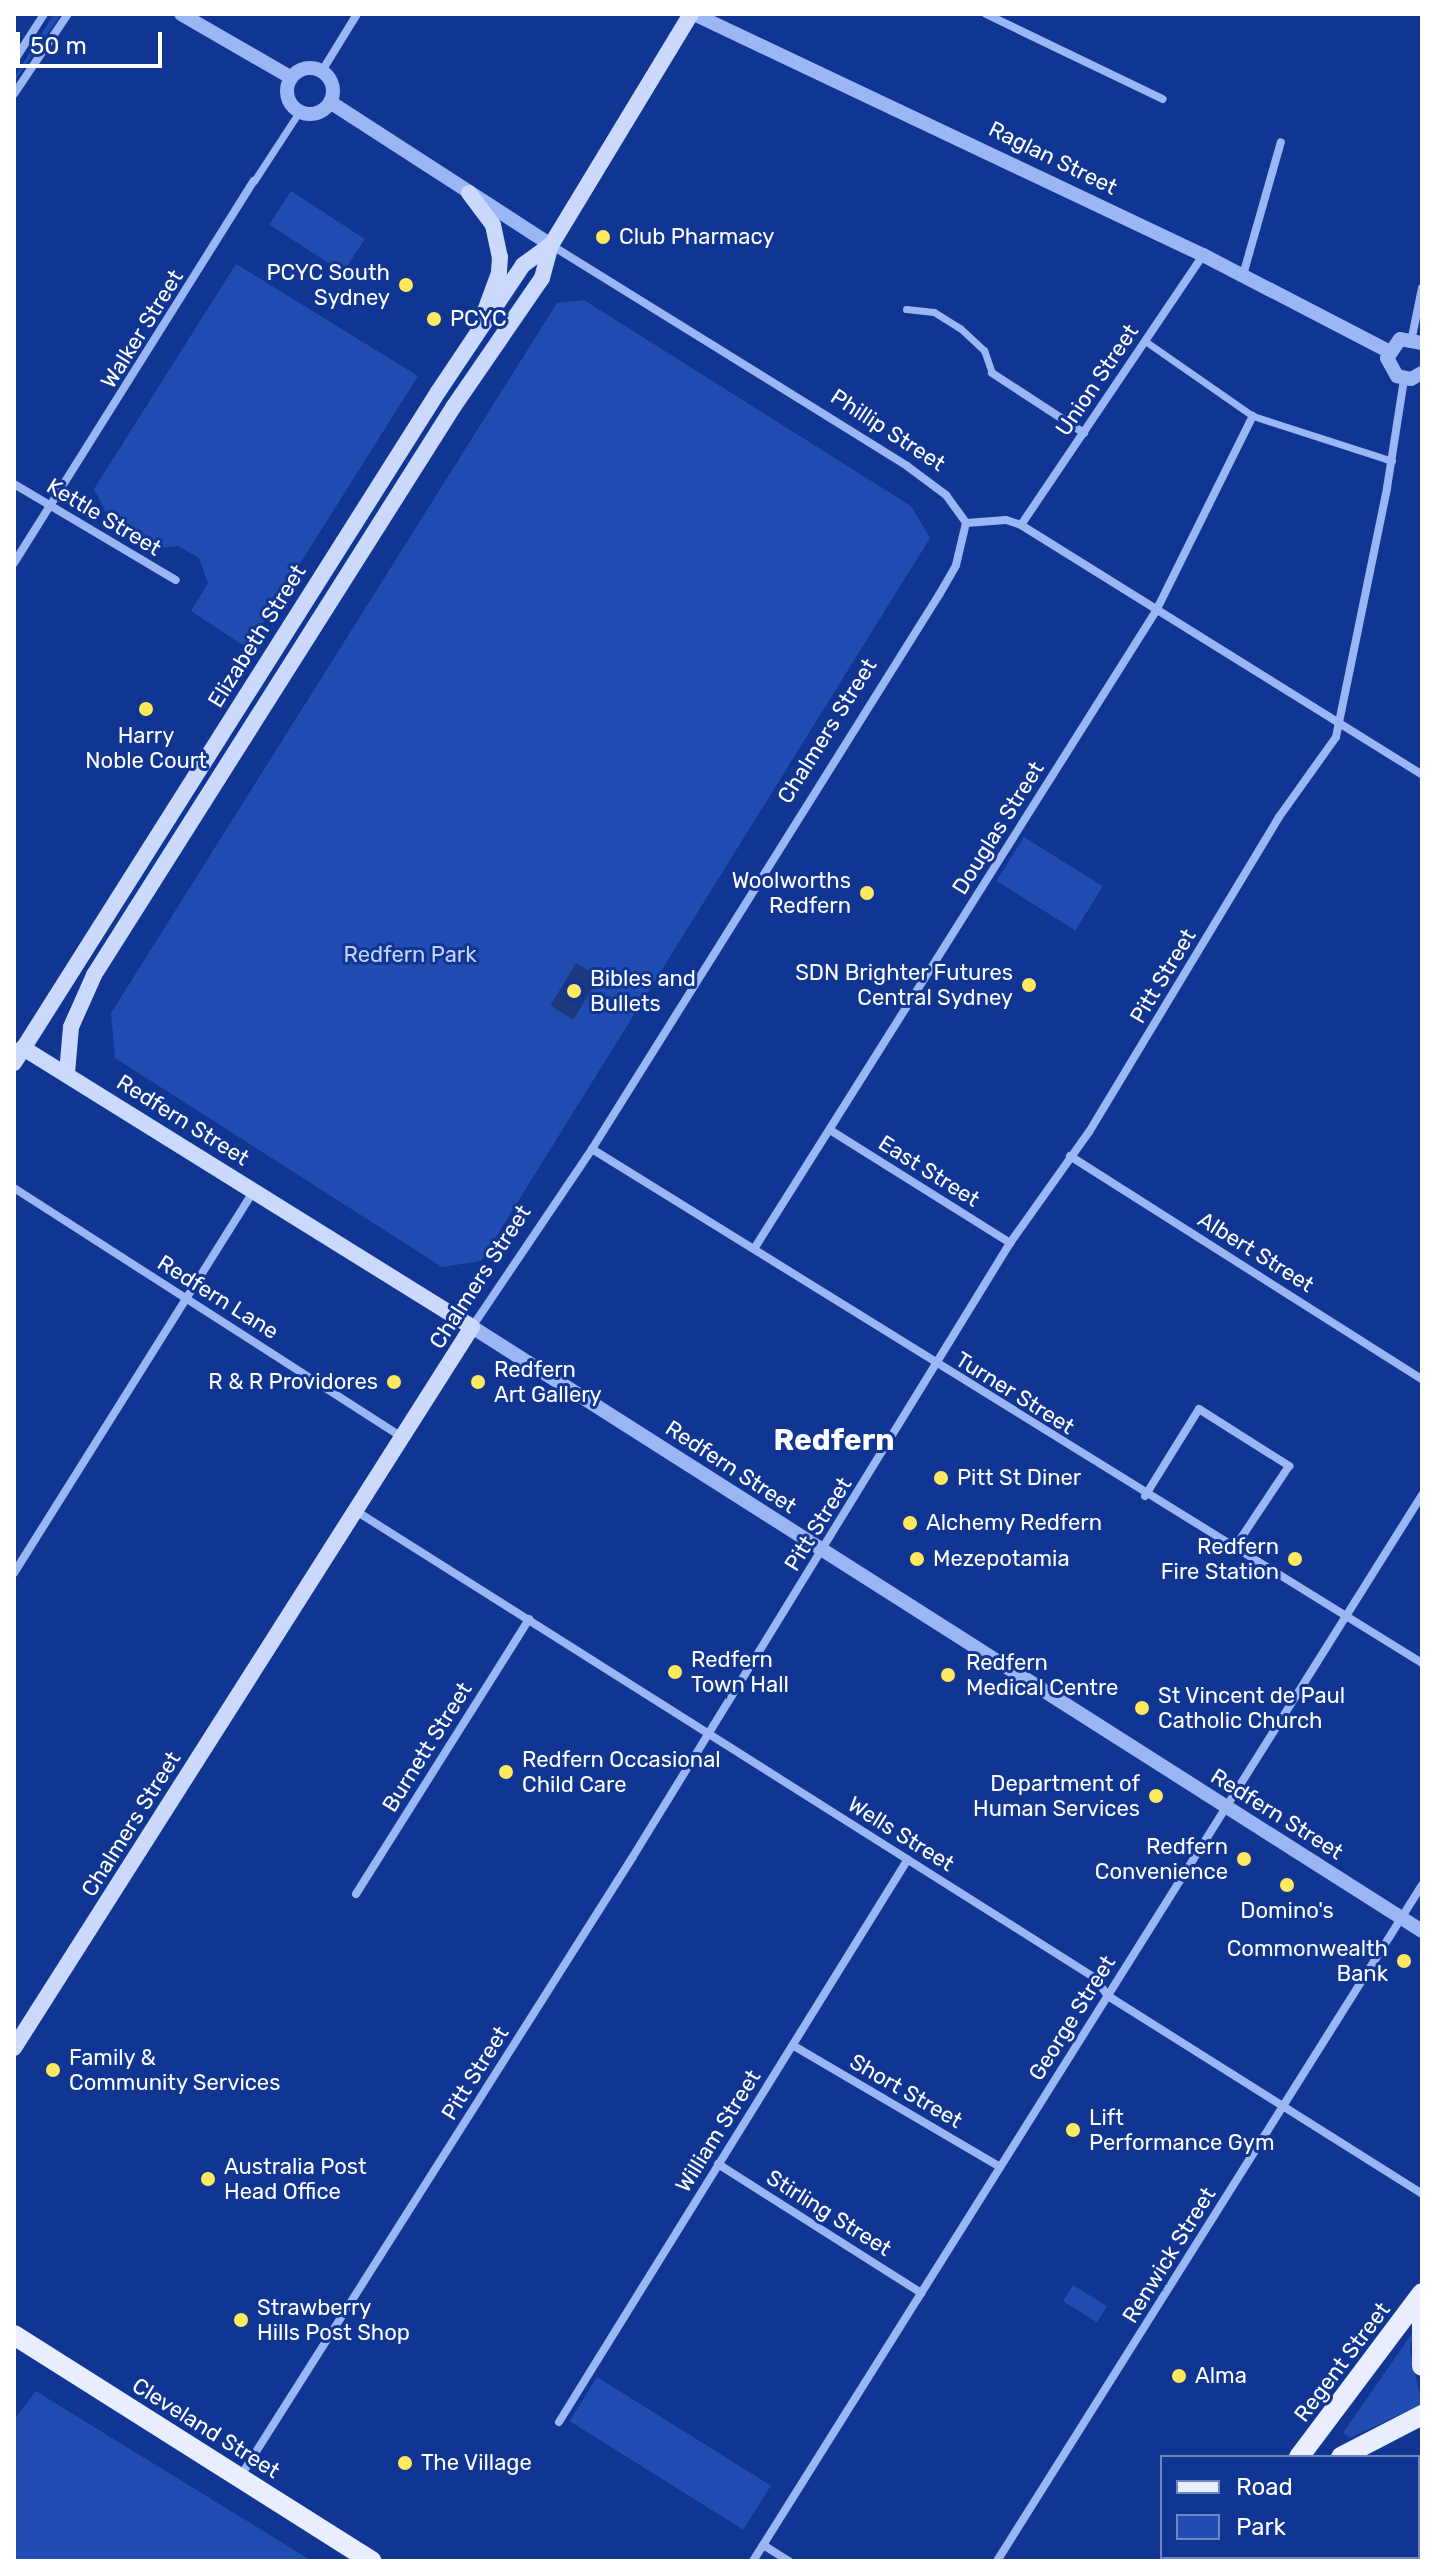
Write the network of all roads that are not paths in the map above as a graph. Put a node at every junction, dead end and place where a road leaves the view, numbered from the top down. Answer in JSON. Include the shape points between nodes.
{"nodes":[{"id":1,"x":44,"y":14,"type":"edge"},
{"id":2,"x":68,"y":14,"type":"edge"},
{"id":3,"x":181,"y":14,"type":"edge"},
{"id":4,"x":357,"y":14,"type":"edge"},
{"id":5,"x":692,"y":14,"type":"edge"},
{"id":6,"x":986,"y":14,"type":"edge"},
{"id":7,"x":14,"y":61,"type":"edge"},
{"id":8,"x":322,"y":71,"type":"junction"},
{"id":9,"x":290,"y":77,"type":"junction"},
{"id":10,"x":14,"y":94,"type":"edge"},
{"id":11,"x":1163,"y":99,"type":"dead end"},
{"id":12,"x":330,"y":102,"type":"junction"},
{"id":13,"x":299,"y":112,"type":"junction"},
{"id":14,"x":1281,"y":142,"type":"dead end"},
{"id":15,"x":254,"y":181,"type":"joint"},
{"id":16,"x":469,"y":193,"type":"junction"},
{"id":17,"x":551,"y":245,"type":"junction"},
{"id":18,"x":1203,"y":255,"type":"junction"},
{"id":19,"x":1243,"y":275,"type":"junction"},
{"id":20,"x":1422,"y":288,"type":"edge"},
{"id":21,"x":906,"y":309,"type":"dead end"},
{"id":22,"x":479,"y":331,"type":"junction"},
{"id":23,"x":1417,"y":340,"type":"edge"},
{"id":24,"x":1145,"y":341,"type":"junction"},
{"id":25,"x":1388,"y":351,"type":"junction"},
{"id":26,"x":992,"y":373,"type":"joint"},
{"id":27,"x":1422,"y":373,"type":"edge"},
{"id":28,"x":1404,"y":379,"type":"junction"},
{"id":29,"x":1253,"y":416,"type":"junction"},
{"id":30,"x":1084,"y":433,"type":"junction"},
{"id":31,"x":1392,"y":461,"type":"junction"},
{"id":32,"x":14,"y":484,"type":"edge"},
{"id":33,"x":51,"y":507,"type":"junction"},
{"id":34,"x":966,"y":523,"type":"junction"},
{"id":35,"x":1021,"y":525,"type":"junction"},
{"id":36,"x":14,"y":563,"type":"edge"},
{"id":37,"x":176,"y":580,"type":"dead end"},
{"id":38,"x":1156,"y":611,"type":"junction"},
{"id":39,"x":1340,"y":725,"type":"junction"},
{"id":40,"x":1422,"y":775,"type":"edge"},
{"id":41,"x":19,"y":1045,"type":"edge"},
{"id":42,"x":14,"y":1063,"type":"edge"},
{"id":43,"x":67,"y":1073,"type":"junction"},
{"id":44,"x":830,"y":1130,"type":"junction"},
{"id":45,"x":592,"y":1149,"type":"junction"},
{"id":46,"x":1070,"y":1156,"type":"junction"},
{"id":47,"x":14,"y":1188,"type":"edge"},
{"id":48,"x":254,"y":1190,"type":"junction"},
{"id":49,"x":1010,"y":1243,"type":"junction"},
{"id":50,"x":754,"y":1249,"type":"junction"},
{"id":51,"x":186,"y":1298,"type":"junction"},
{"id":52,"x":472,"y":1327,"type":"junction"},
{"id":53,"x":938,"y":1366,"type":"junction"},
{"id":54,"x":1422,"y":1379,"type":"edge"},
{"id":55,"x":402,"y":1437,"type":"junction"},
{"id":56,"x":1422,"y":1495,"type":"edge"},
{"id":57,"x":1145,"y":1496,"type":"junction"},
{"id":58,"x":355,"y":1510,"type":"junction"},
{"id":59,"x":1235,"y":1547,"type":"junction"},
{"id":60,"x":822,"y":1552,"type":"junction"},
{"id":61,"x":14,"y":1573,"type":"edge"},
{"id":62,"x":1346,"y":1615,"type":"junction"},
{"id":63,"x":529,"y":1619,"type":"junction"},
{"id":64,"x":1422,"y":1663,"type":"edge"},
{"id":65,"x":709,"y":1734,"type":"junction"},
{"id":66,"x":1224,"y":1806,"type":"junction"},
{"id":67,"x":908,"y":1859,"type":"junction"},
{"id":68,"x":1422,"y":1885,"type":"edge"},
{"id":69,"x":356,"y":1894,"type":"dead end"},
{"id":70,"x":1401,"y":1918,"type":"junction"},
{"id":71,"x":1422,"y":1931,"type":"edge"},
{"id":72,"x":1108,"y":1996,"type":"junction"},
{"id":73,"x":794,"y":2046,"type":"junction"},
{"id":74,"x":14,"y":2048,"type":"edge"},
{"id":75,"x":1284,"y":2107,"type":"junction"},
{"id":76,"x":718,"y":2164,"type":"junction"},
{"id":77,"x":1000,"y":2167,"type":"junction"},
{"id":78,"x":1422,"y":2194,"type":"edge"},
{"id":79,"x":921,"y":2293,"type":"junction"},
{"id":80,"x":1422,"y":2293,"type":"edge"},
{"id":81,"x":1422,"y":2320,"type":"edge"},
{"id":82,"x":14,"y":2335,"type":"edge"},
{"id":83,"x":1422,"y":2366,"type":"edge"},
{"id":84,"x":1422,"y":2415,"type":"edge"},
{"id":85,"x":559,"y":2422,"type":"dead end"},
{"id":86,"x":1300,"y":2455,"type":"edge"},
{"id":87,"x":1345,"y":2455,"type":"edge"},
{"id":88,"x":239,"y":2477,"type":"junction"},
{"id":89,"x":763,"y":2545,"type":"junction"},
{"id":90,"x":372,"y":2561,"type":"edge"},
{"id":91,"x":753,"y":2561,"type":"edge"},
{"id":92,"x":789,"y":2561,"type":"edge"},
{"id":93,"x":997,"y":2561,"type":"edge"}],
"edges":[{"from":1,"to":7,"type":"street"},
{"from":2,"to":10,"type":"street"},
{"from":3,"to":9,"type":"street"},
{"from":4,"to":8,"type":"street"},
{"from":5,"to":17,"type":"main road","name":"Elizabeth Street"},
{"from":5,"to":18,"type":"street","name":"Raglan Street"},
{"from":6,"to":11,"type":"street"},
{"from":8,"to":9,"type":"street","via":[[309,67]]},
{"from":8,"to":12,"type":"street","via":[[333,89]]},
{"from":9,"to":13,"type":"street","via":[[286,93]]},
{"from":12,"to":13,"type":"street","via":[[313,114]]},
{"from":12,"to":16,"type":"street","name":"Phillip Street"},
{"from":13,"to":15,"type":"street","name":"Walker Street"},
{"from":14,"to":19,"type":"street"},
{"from":15,"to":33,"type":"street","name":"Walker Street"},
{"from":16,"to":17,"type":"street","name":"Phillip Street"},
{"from":16,"to":22,"type":"main road","via":[[493,225],[500,257]]},
{"from":17,"to":22,"type":"main road","name":"Elizabeth Street","via":[[523,265]]},
{"from":17,"to":34,"type":"street","name":"Phillip Street","via":[[907,466],[946,495]]},
{"from":17,"to":43,"type":"main road","name":"Elizabeth Street","via":[[542,278],[454,406],[94,975],[71,1027]]},
{"from":18,"to":19,"type":"street","name":"Raglan Street"},
{"from":18,"to":24,"type":"street","name":"Union Street"},
{"from":19,"to":25,"type":"street","name":"Raglan Street"},
{"from":20,"to":23,"type":"street"},
{"from":21,"to":26,"type":"street","via":[[934,312],[960,328],[984,350]]},
{"from":22,"to":41,"type":"main road","name":"Elizabeth Street"},
{"from":23,"to":25,"type":"street","via":[[1395,341]]},
{"from":24,"to":29,"type":"street"},
{"from":24,"to":30,"type":"street","name":"Union Street"},
{"from":25,"to":28,"type":"street","via":[[1388,365]]},
{"from":26,"to":30,"type":"street"},
{"from":27,"to":28,"type":"street"},
{"from":28,"to":31,"type":"street","name":"Pitt Street"},
{"from":29,"to":31,"type":"street"},
{"from":29,"to":38,"type":"street","name":"Douglas Street"},
{"from":30,"to":35,"type":"street","name":"Union Street"},
{"from":31,"to":39,"type":"street","name":"Pitt Street"},
{"from":32,"to":33,"type":"street","name":"Kettle Street"},
{"from":33,"to":36,"type":"street","name":"Walker Street"},
{"from":33,"to":37,"type":"street","name":"Kettle Street"},
{"from":34,"to":35,"type":"street","via":[[1006,520]]},
{"from":34,"to":45,"type":"street","name":"Chalmers Street","via":[[956,565],[939,595]]},
{"from":35,"to":38,"type":"street"},
{"from":38,"to":39,"type":"street"},
{"from":38,"to":44,"type":"street","name":"Douglas Street"},
{"from":39,"to":40,"type":"street"},
{"from":39,"to":46,"type":"street","name":"Pitt Street"},
{"from":41,"to":42,"type":"main road","name":"Elizabeth Street"},
{"from":41,"to":43,"type":"main road","name":"Redfern Street"},
{"from":43,"to":48,"type":"main road","name":"Redfern Street"},
{"from":44,"to":49,"type":"street","name":"East Street"},
{"from":44,"to":50,"type":"street","name":"Douglas Street"},
{"from":45,"to":50,"type":"street","name":"Turner Street"},
{"from":45,"to":52,"type":"street","name":"Chalmers Street"},
{"from":46,"to":49,"type":"street","name":"Pitt Street"},
{"from":46,"to":54,"type":"street","name":"Albert Street"},
{"from":47,"to":51,"type":"street","name":"Redfern Lane"},
{"from":48,"to":51,"type":"street"},
{"from":48,"to":52,"type":"main road","name":"Redfern Street"},
{"from":49,"to":53,"type":"street","name":"Pitt Street"},
{"from":50,"to":53,"type":"street","name":"Turner Street"},
{"from":51,"to":55,"type":"street","name":"Redfern Lane"},
{"from":51,"to":61,"type":"street"},
{"from":52,"to":55,"type":"main road","name":"Chalmers Street"},
{"from":52,"to":60,"type":"street","name":"Redfern Street"},
{"from":53,"to":57,"type":"street","name":"Turner Street"},
{"from":53,"to":60,"type":"street","name":"Pitt Street"},
{"from":55,"to":58,"type":"main road","name":"Chalmers Street"},
{"from":56,"to":62,"type":"street","name":"George Street"},
{"from":57,"to":59,"type":"street","name":"Turner Street"},
{"from":57,"to":59,"type":"street","via":[[1199,1409],[1289,1466]]},
{"from":58,"to":63,"type":"street","name":"Wells Street"},
{"from":58,"to":74,"type":"main road","name":"Chalmers Street"},
{"from":59,"to":62,"type":"street","name":"Turner Street"},
{"from":60,"to":65,"type":"street","name":"Pitt Street"},
{"from":60,"to":66,"type":"street","name":"Redfern Street"},
{"from":62,"to":64,"type":"street","name":"Turner Street"},
{"from":62,"to":66,"type":"street","name":"George Street"},
{"from":63,"to":65,"type":"street","name":"Wells Street"},
{"from":63,"to":69,"type":"street","name":"Burnett Street"},
{"from":65,"to":67,"type":"street","name":"Wells Street"},
{"from":65,"to":88,"type":"street","name":"Pitt Street"},
{"from":66,"to":70,"type":"street","name":"Redfern Street"},
{"from":66,"to":72,"type":"street","name":"George Street"},
{"from":67,"to":72,"type":"street","name":"Wells Street","via":[[1095,1978]]},
{"from":67,"to":73,"type":"street","name":"William Street"},
{"from":68,"to":70,"type":"street","name":"Renwick Street"},
{"from":70,"to":71,"type":"street","name":"Redfern Street"},
{"from":70,"to":75,"type":"street","name":"Renwick Street"},
{"from":72,"to":75,"type":"street","name":"Wells Street"},
{"from":72,"to":77,"type":"street","name":"George Street"},
{"from":73,"to":76,"type":"street","name":"William Street"},
{"from":73,"to":77,"type":"street","name":"Short Street"},
{"from":75,"to":78,"type":"street","name":"Wells Street"},
{"from":75,"to":93,"type":"street","name":"Renwick Street"},
{"from":76,"to":79,"type":"street","name":"Stirling Street"},
{"from":76,"to":85,"type":"street","name":"William Street"},
{"from":77,"to":79,"type":"street","name":"George Street"},
{"from":79,"to":89,"type":"street","name":"George Street"},
{"from":80,"to":86,"type":"main road","name":"Regent Street"},
{"from":81,"to":83,"type":"main road"},
{"from":82,"to":88,"type":"main road","name":"Cleveland Street"},
{"from":84,"to":87,"type":"main road"},
{"from":88,"to":90,"type":"main road","name":"Cleveland Street"},
{"from":89,"to":91,"type":"street","name":"George Street"},
{"from":89,"to":92,"type":"street"}]}
